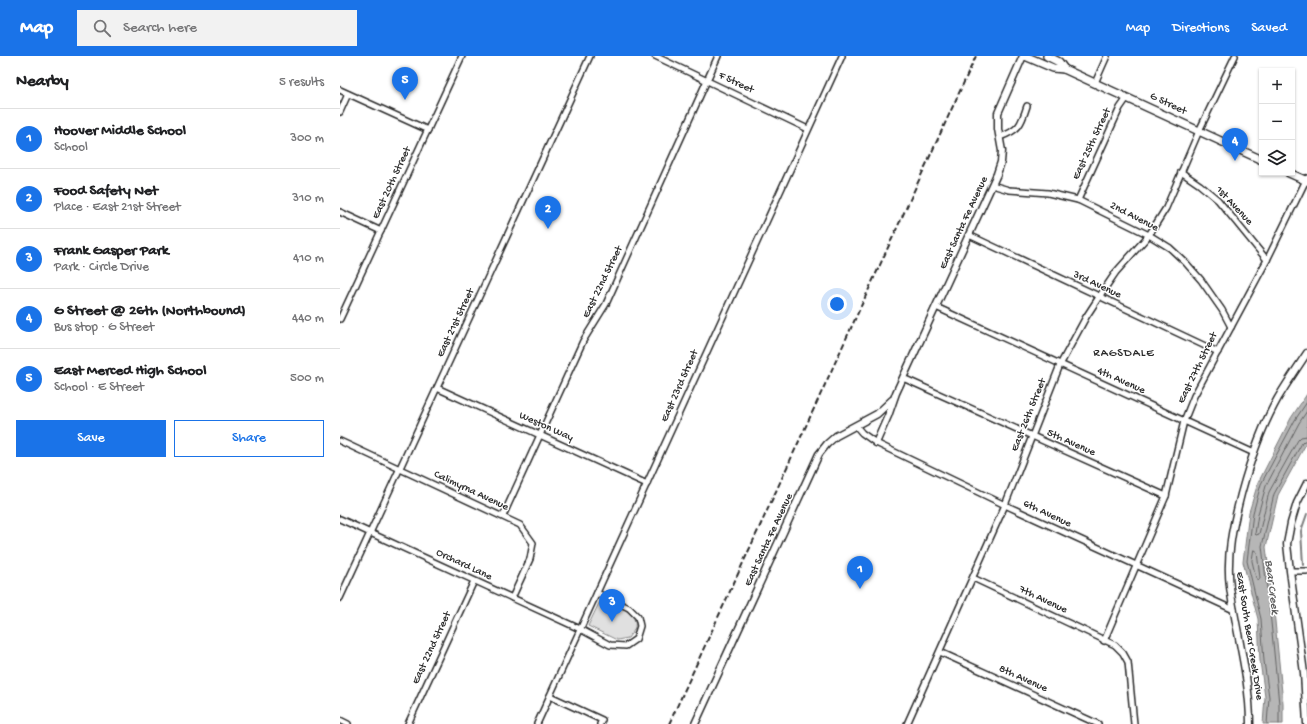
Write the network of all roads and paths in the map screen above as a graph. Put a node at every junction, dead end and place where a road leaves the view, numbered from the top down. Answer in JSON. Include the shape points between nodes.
{"nodes":[{"id":1,"x":462,"y":56,"type":"edge"},
{"id":2,"x":590,"y":56,"type":"edge"},
{"id":3,"x":655,"y":56,"type":"edge"},
{"id":4,"x":718,"y":56,"type":"edge"},
{"id":5,"x":842,"y":56,"type":"edge"},
{"id":6,"x":1024,"y":56,"type":"edge"},
{"id":7,"x":1047,"y":56,"type":"edge"},
{"id":8,"x":1107,"y":56,"type":"edge"},
{"id":9,"x":1235,"y":56,"type":"edge"},
{"id":10,"x":1064,"y":69,"type":"junction"},
{"id":11,"x":706,"y":80,"type":"junction"},
{"id":12,"x":1095,"y":83,"type":"junction"},
{"id":13,"x":340,"y":90,"type":"edge"},
{"id":14,"x":348,"y":94,"type":"junction"},
{"id":15,"x":1127,"y":98,"type":"junction"},
{"id":16,"x":1027,"y":106,"type":"dead end"},
{"id":17,"x":340,"y":112,"type":"edge"},
{"id":18,"x":808,"y":129,"type":"junction"},
{"id":19,"x":428,"y":130,"type":"junction"},
{"id":20,"x":1199,"y":131,"type":"junction"},
{"id":21,"x":1000,"y":137,"type":"junction"},
{"id":22,"x":1259,"y":159,"type":"edge"},
{"id":23,"x":1181,"y":172,"type":"junction"},
{"id":24,"x":1295,"y":175,"type":"edge"},
{"id":25,"x":1307,"y":180,"type":"edge"},
{"id":26,"x":992,"y":186,"type":"junction"},
{"id":27,"x":1078,"y":200,"type":"junction"},
{"id":28,"x":340,"y":212,"type":"edge"},
{"id":29,"x":381,"y":231,"type":"junction"},
{"id":30,"x":969,"y":235,"type":"junction"},
{"id":31,"x":1149,"y":235,"type":"junction"},
{"id":32,"x":1267,"y":260,"type":"junction"},
{"id":33,"x":1099,"y":297,"type":"junction"},
{"id":34,"x":936,"y":307,"type":"junction"},
{"id":35,"x":340,"y":319,"type":"edge"},
{"id":36,"x":1231,"y":327,"type":"junction"},
{"id":37,"x":1218,"y":352,"type":"junction"},
{"id":38,"x":1307,"y":352,"type":"edge"},
{"id":39,"x":1060,"y":365,"type":"junction"},
{"id":40,"x":903,"y":378,"type":"junction"},
{"id":41,"x":437,"y":388,"type":"junction"},
{"id":42,"x":896,"y":393,"type":"junction"},
{"id":43,"x":1184,"y":421,"type":"junction"},
{"id":44,"x":856,"y":426,"type":"junction"},
{"id":45,"x":540,"y":435,"type":"junction"},
{"id":46,"x":1031,"y":436,"type":"junction"},
{"id":47,"x":340,"y":441,"type":"edge"},
{"id":48,"x":876,"y":443,"type":"junction"},
{"id":49,"x":1254,"y":453,"type":"junction"},
{"id":50,"x":399,"y":469,"type":"junction"},
{"id":51,"x":1307,"y":483,"type":"edge"},
{"id":52,"x":647,"y":484,"type":"junction"},
{"id":53,"x":1166,"y":496,"type":"junction"},
{"id":54,"x":1005,"y":506,"type":"junction"},
{"id":55,"x":503,"y":516,"type":"junction"},
{"id":56,"x":340,"y":518,"type":"edge"},
{"id":57,"x":370,"y":532,"type":"junction"},
{"id":58,"x":1137,"y":566,"type":"junction"},
{"id":59,"x":1290,"y":571,"type":"junction"},
{"id":60,"x":1307,"y":571,"type":"edge"},
{"id":61,"x":973,"y":578,"type":"junction"},
{"id":62,"x":474,"y":581,"type":"junction"},
{"id":63,"x":597,"y":593,"type":"junction"},
{"id":64,"x":340,"y":598,"type":"edge"},
{"id":65,"x":512,"y":598,"type":"junction"},
{"id":66,"x":1234,"y":610,"type":"junction"},
{"id":67,"x":580,"y":629,"type":"junction"},
{"id":68,"x":1104,"y":641,"type":"junction"},
{"id":69,"x":940,"y":652,"type":"junction"},
{"id":70,"x":550,"y":696,"type":"junction"},
{"id":71,"x":340,"y":720,"type":"edge"},
{"id":72,"x":601,"y":722,"type":"edge"},
{"id":73,"x":348,"y":724,"type":"edge"},
{"id":74,"x":408,"y":724,"type":"edge"},
{"id":75,"x":537,"y":724,"type":"edge"},
{"id":76,"x":695,"y":724,"type":"edge"},
{"id":77,"x":908,"y":724,"type":"edge"},
{"id":78,"x":1098,"y":724,"type":"edge"},
{"id":79,"x":1134,"y":724,"type":"edge"},
{"id":80,"x":1250,"y":724,"type":"edge"},
{"id":81,"x":1307,"y":724,"type":"edge"}],
"edges":[{"from":1,"to":19,"type":"street","name":"East 20th Street"},
{"from":2,"to":41,"type":"street","name":"East 21st Street"},
{"from":3,"to":11,"type":"street","name":"F Street"},
{"from":4,"to":11,"type":"street","name":"East 22nd Street"},
{"from":5,"to":18,"type":"street","name":"East 23rd Street"},
{"from":6,"to":10,"type":"main road","name":"G Street","via":[[1054,68]]},
{"from":6,"to":21,"type":"street","name":"East Santa Fe Avenue","via":[[998,113]]},
{"from":7,"to":10,"type":"main road","name":"G Street","via":[[1059,62]]},
{"from":8,"to":12,"type":"street"},
{"from":9,"to":20,"type":"street","name":"East 26th Street"},
{"from":10,"to":12,"type":"main road","name":"G Street"},
{"from":11,"to":18,"type":"street","name":"F Street"},
{"from":11,"to":45,"type":"street","name":"East 22nd Street","via":[[606,304],[583,341]]},
{"from":12,"to":15,"type":"main road","name":"G Street"},
{"from":13,"to":14,"type":"street"},
{"from":14,"to":17,"type":"street"},
{"from":14,"to":19,"type":"street"},
{"from":15,"to":20,"type":"main road","name":"G Street"},
{"from":15,"to":27,"type":"street","name":"East 25th Street"},
{"from":16,"to":21,"type":"street","via":[[1016,130]]},
{"from":18,"to":52,"type":"street","name":"East 23rd Street"},
{"from":19,"to":29,"type":"street","name":"East 20th Street"},
{"from":20,"to":22,"type":"main road","name":"G Street"},
{"from":20,"to":23,"type":"street","name":"East 26th Street"},
{"from":21,"to":26,"type":"street","name":"East Santa Fe Avenue","via":[[1001,162]]},
{"from":23,"to":31,"type":"street","name":"East 26th Street","via":[[1166,208]]},
{"from":23,"to":32,"type":"street","name":"1st Avenue","via":[[1218,200]]},
{"from":24,"to":25,"type":"main road"},
{"from":25,"to":32,"type":"street","name":"East 27th Street"},
{"from":26,"to":27,"type":"street","name":"2nd Avenue","via":[[1048,193]]},
{"from":26,"to":30,"type":"street","name":"East Santa Fe Avenue"},
{"from":27,"to":31,"type":"street","name":"2nd Avenue"},
{"from":28,"to":29,"type":"street"},
{"from":29,"to":35,"type":"street","name":"East 20th Street"},
{"from":30,"to":33,"type":"street","name":"3rd Avenue"},
{"from":30,"to":34,"type":"street","name":"East Santa Fe Avenue"},
{"from":31,"to":33,"type":"street","name":"East 26th Street","via":[[1116,272]]},
{"from":31,"to":36,"type":"street","name":"2nd Avenue","via":[[1170,248],[1191,269],[1212,295]]},
{"from":32,"to":36,"type":"street","name":"East 27th Street"},
{"from":33,"to":37,"type":"street","name":"3rd Avenue"},
{"from":33,"to":39,"type":"street","name":"East 26th Street"},
{"from":34,"to":39,"type":"street","name":"4th Avenue"},
{"from":34,"to":40,"type":"street","name":"East Santa Fe Avenue"},
{"from":36,"to":37,"type":"street","name":"East 27th Street"},
{"from":37,"to":43,"type":"street","name":"East 27th Street","via":[[1194,396]]},
{"from":38,"to":49,"type":"street","name":"East South Bear Creek Drive","via":[[1278,398],[1260,434]]},
{"from":39,"to":43,"type":"street","name":"4th Avenue"},
{"from":39,"to":46,"type":"street","name":"East 26th Street"},
{"from":40,"to":42,"type":"street","name":"East Santa Fe Avenue"},
{"from":40,"to":46,"type":"street","name":"5th Avenue"},
{"from":41,"to":45,"type":"street","name":"Weston Way"},
{"from":41,"to":50,"type":"street","name":"East 21st Street"},
{"from":42,"to":44,"type":"street","name":"East Santa Fe Avenue","via":[[882,410]]},
{"from":42,"to":48,"type":"street","name":"East Santa Fe Avenue"},
{"from":43,"to":49,"type":"street","name":"4th Avenue"},
{"from":43,"to":53,"type":"street","name":"East 27th Street"},
{"from":44,"to":48,"type":"street","name":"6th Avenue"},
{"from":44,"to":76,"type":"street","name":"East Santa Fe Avenue","via":[[836,436],[819,454]]},
{"from":45,"to":52,"type":"street","name":"Weston Way"},
{"from":45,"to":55,"type":"street","name":"East 22nd Street"},
{"from":46,"to":53,"type":"street","name":"5th Avenue"},
{"from":46,"to":54,"type":"street","name":"East 26th Street"},
{"from":47,"to":50,"type":"street","name":"Calimyrna Avenue"},
{"from":48,"to":54,"type":"street","name":"6th Avenue"},
{"from":49,"to":66,"type":"street","name":"East South Bear Creek Drive","via":[[1230,540],[1229,573]]},
{"from":50,"to":55,"type":"street","name":"Calimyrna Avenue"},
{"from":50,"to":57,"type":"street","name":"East 21st Street"},
{"from":51,"to":59,"type":"street","via":[[1291,523],[1287,544]]},
{"from":52,"to":63,"type":"street","name":"East 23rd Street"},
{"from":53,"to":58,"type":"street","name":"East 27th Street"},
{"from":54,"to":58,"type":"street","name":"6th Avenue"},
{"from":54,"to":61,"type":"street","name":"East 26th Street"},
{"from":55,"to":65,"type":"street","name":"Calimyrna Avenue","via":[[520,525],[533,543],[530,559]]},
{"from":56,"to":57,"type":"street","name":"Orchard Lane"},
{"from":57,"to":62,"type":"street","name":"Orchard Lane"},
{"from":57,"to":64,"type":"street","name":"East 21st Street"},
{"from":58,"to":66,"type":"street","name":"6th Avenue"},
{"from":58,"to":68,"type":"street","name":"East 27th Street"},
{"from":59,"to":60,"type":"street"},
{"from":59,"to":81,"type":"street","via":[[1304,673]]},
{"from":61,"to":68,"type":"street","name":"7th Avenue"},
{"from":61,"to":69,"type":"street","name":"East 26th Street"},
{"from":62,"to":65,"type":"street","name":"Orchard Lane"},
{"from":62,"to":74,"type":"street","name":"East 22nd Street"},
{"from":63,"to":67,"type":"street","name":"East 23rd Street"},
{"from":63,"to":67,"type":"street","name":"Orchard Lane","via":[[629,608],[638,617],[640,626],[636,639],[626,646],[610,645]]},
{"from":65,"to":67,"type":"street","name":"Orchard Lane"},
{"from":66,"to":80,"type":"street","name":"East South Bear Creek Drive","via":[[1246,675]]},
{"from":67,"to":70,"type":"street","name":"East 23rd Street"},
{"from":68,"to":79,"type":"street","name":"7th Avenue","via":[[1115,645],[1123,652],[1128,662]]},
{"from":69,"to":77,"type":"street","name":"East 26th Street"},
{"from":69,"to":78,"type":"street","name":"8th Avenue"},
{"from":70,"to":72,"type":"street"},
{"from":70,"to":75,"type":"street","name":"East 23rd Street"},
{"from":71,"to":73,"type":"street"}]}
